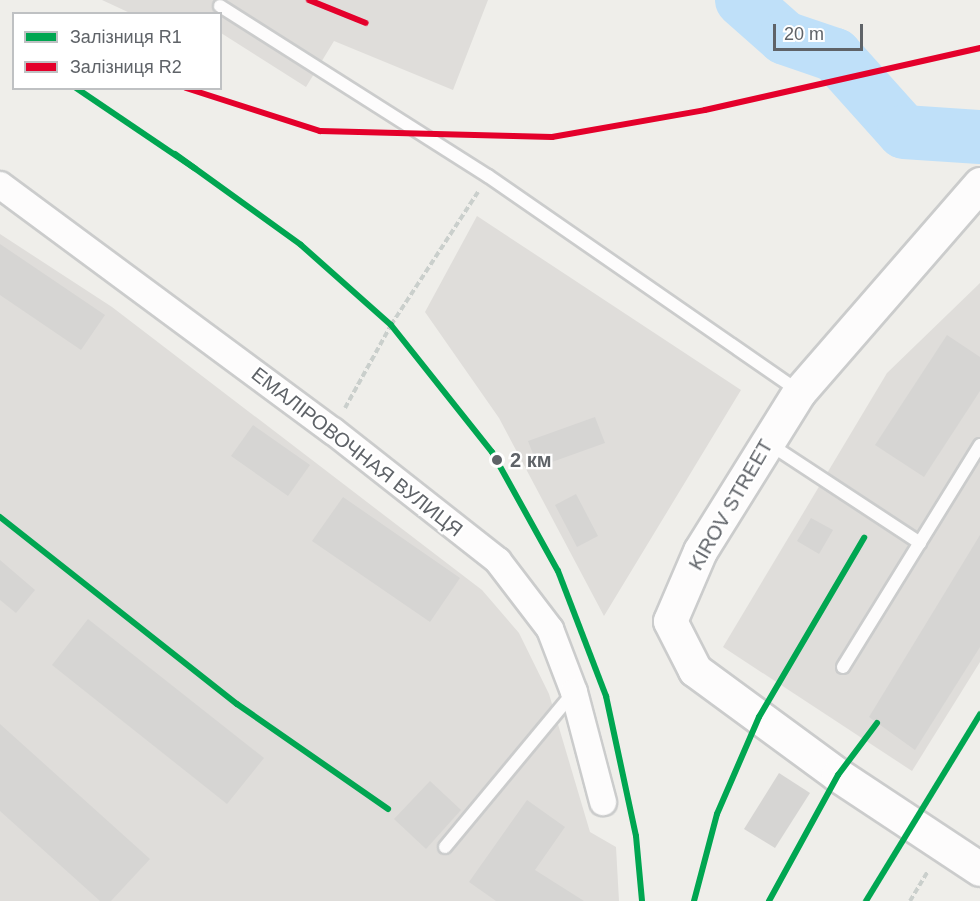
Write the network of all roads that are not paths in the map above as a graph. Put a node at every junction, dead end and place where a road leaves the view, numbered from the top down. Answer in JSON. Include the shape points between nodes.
{"nodes":[{"id":1,"x":220,"y":6,"type":"dead end"},
{"id":2,"x":980,"y":184,"type":"edge"},
{"id":3,"x":0,"y":185,"type":"edge"},
{"id":4,"x":799,"y":392,"type":"junction"},
{"id":5,"x":767,"y":442,"type":"junction"},
{"id":6,"x":980,"y":445,"type":"edge"},
{"id":7,"x":920,"y":543,"type":"junction"},
{"id":8,"x":843,"y":667,"type":"dead end"},
{"id":9,"x":574,"y":692,"type":"junction"},
{"id":10,"x":603,"y":802,"type":"dead end"},
{"id":11,"x":445,"y":847,"type":"dead end"},
{"id":12,"x":980,"y":869,"type":"edge"}],
"edges":[{"from":1,"to":4,"type":"lane","via":[[488,176]]},
{"from":2,"to":4,"type":"street","name":"KIROV STREET"},
{"from":3,"to":9,"type":"street","name":"ЕМАЛІРОВОЧНАЯ ВУЛИЦЯ","via":[[333,431],[498,561],[550,629]]},
{"from":4,"to":5,"type":"street","name":"KIROV STREET"},
{"from":5,"to":7,"type":"lane"},
{"from":5,"to":12,"type":"street","name":"KIROV STREET","via":[[700,551],[670,621],[695,670],[838,776]]},
{"from":6,"to":7,"type":"lane"},
{"from":7,"to":8,"type":"lane"},
{"from":9,"to":10,"type":"street","name":"ЕМАЛІРОВОЧНАЯ ВУЛИЦЯ"},
{"from":9,"to":11,"type":"lane"}]}
